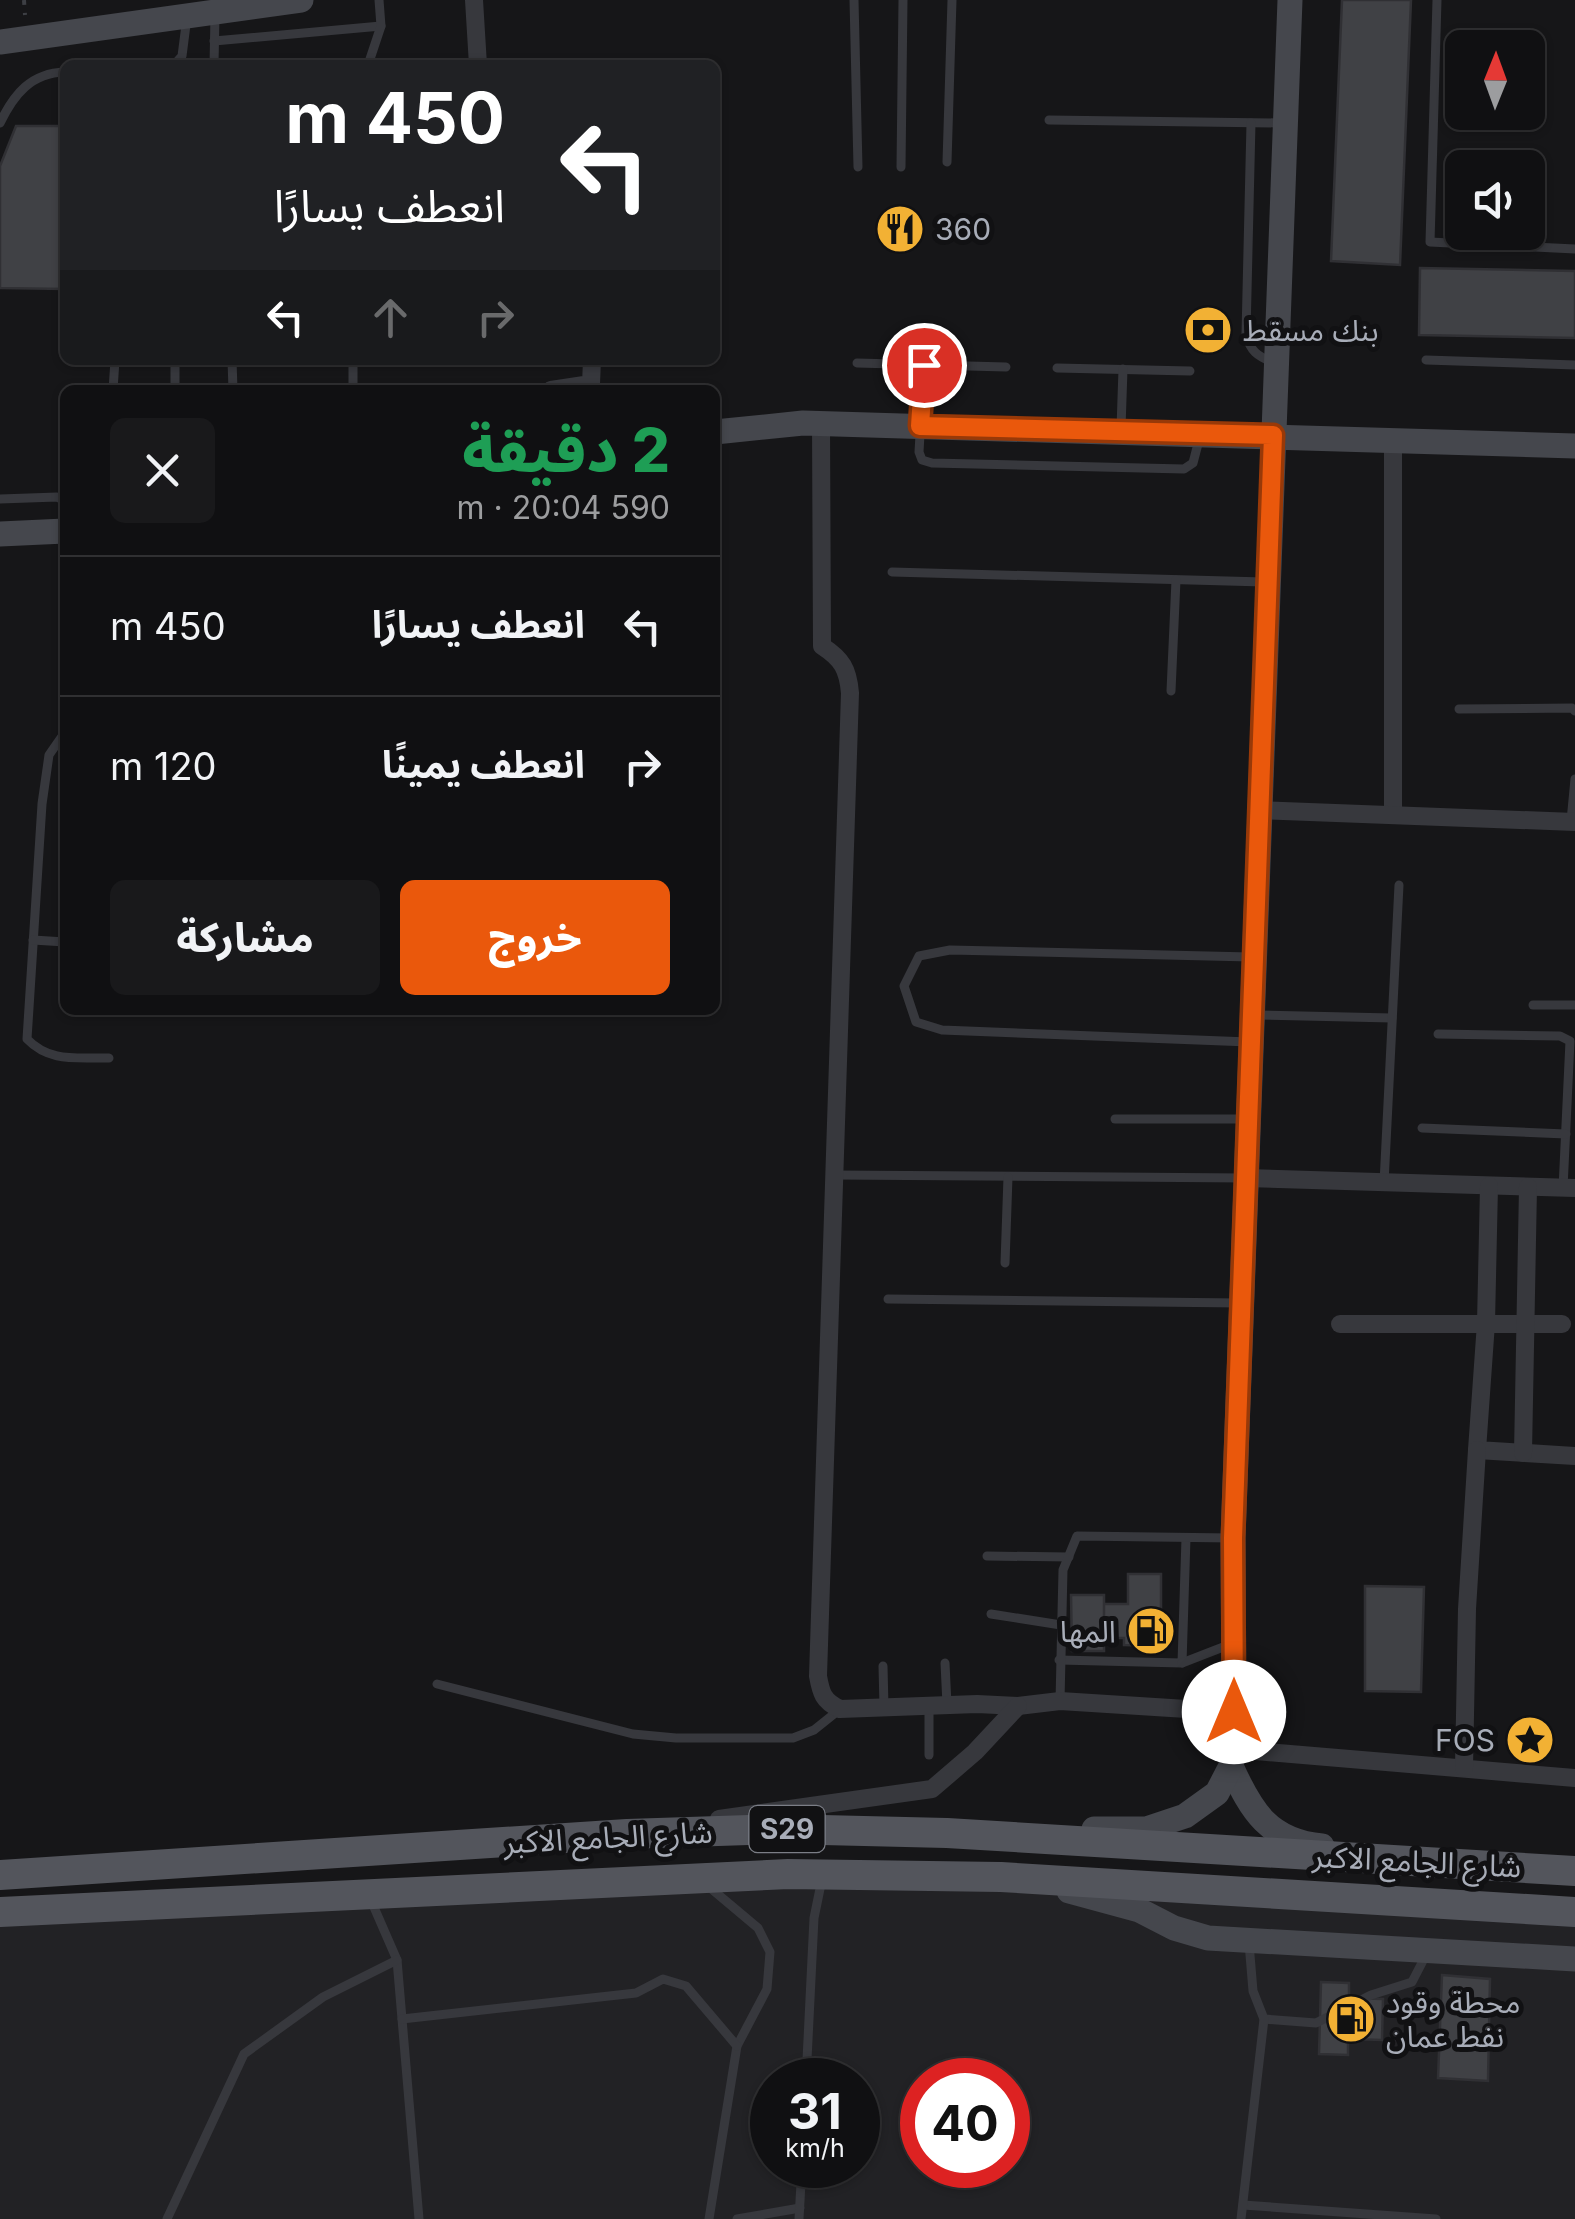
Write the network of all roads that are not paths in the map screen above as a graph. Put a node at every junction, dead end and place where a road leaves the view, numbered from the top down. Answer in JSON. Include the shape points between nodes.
{"nodes":[{"id":1,"x":300,"y":0,"type":"edge"},
{"id":2,"x":380,"y":0,"type":"edge"},
{"id":3,"x":854,"y":0,"type":"edge"},
{"id":4,"x":903,"y":0,"type":"edge"},
{"id":5,"x":952,"y":0,"type":"edge"},
{"id":6,"x":1290,"y":0,"type":"edge"},
{"id":7,"x":1437,"y":0,"type":"edge"},
{"id":8,"x":477,"y":1,"type":"edge"},
{"id":9,"x":215,"y":12,"type":"junction"},
{"id":10,"x":187,"y":17,"type":"junction"},
{"id":11,"x":380,"y":26,"type":"junction"},
{"id":12,"x":28,"y":39,"type":"junction"},
{"id":13,"x":214,"y":41,"type":"junction"},
{"id":14,"x":0,"y":42,"type":"edge"},
{"id":15,"x":0,"y":58,"type":"edge"},
{"id":16,"x":178,"y":60,"type":"edge"},
{"id":17,"x":214,"y":60,"type":"edge"},
{"id":18,"x":370,"y":60,"type":"edge"},
{"id":19,"x":478,"y":60,"type":"edge"},
{"id":20,"x":60,"y":72,"type":"edge"},
{"id":21,"x":1049,"y":120,"type":"dead end"},
{"id":22,"x":0,"y":123,"type":"edge"},
{"id":23,"x":1251,"y":123,"type":"junction"},
{"id":24,"x":1285,"y":123,"type":"junction"},
{"id":25,"x":947,"y":162,"type":"dead end"},
{"id":26,"x":858,"y":167,"type":"dead end"},
{"id":27,"x":900,"y":167,"type":"dead end"},
{"id":28,"x":1575,"y":249,"type":"edge"},
{"id":29,"x":1426,"y":360,"type":"dead end"},
{"id":30,"x":857,"y":363,"type":"dead end"},
{"id":31,"x":1276,"y":364,"type":"junction"},
{"id":32,"x":592,"y":365,"type":"edge"},
{"id":33,"x":924,"y":365,"type":"junction"},
{"id":34,"x":1575,"y":365,"type":"edge"},
{"id":35,"x":1006,"y":368,"type":"dead end"},
{"id":36,"x":1057,"y":368,"type":"dead end"},
{"id":37,"x":1123,"y":370,"type":"junction"},
{"id":38,"x":1190,"y":371,"type":"dead end"},
{"id":39,"x":584,"y":385,"type":"edge"},
{"id":40,"x":821,"y":424,"type":"junction"},
{"id":41,"x":920,"y":426,"type":"junction"},
{"id":42,"x":1121,"y":431,"type":"junction"},
{"id":43,"x":720,"y":432,"type":"edge"},
{"id":44,"x":1201,"y":433,"type":"junction"},
{"id":45,"x":1273,"y":435,"type":"junction"},
{"id":46,"x":1393,"y":440,"type":"junction"},
{"id":47,"x":1575,"y":446,"type":"edge"},
{"id":48,"x":0,"y":499,"type":"edge"},
{"id":49,"x":60,"y":499,"type":"edge"},
{"id":50,"x":60,"y":530,"type":"edge"},
{"id":51,"x":0,"y":534,"type":"edge"},
{"id":52,"x":892,"y":572,"type":"dead end"},
{"id":53,"x":1176,"y":580,"type":"junction"},
{"id":54,"x":1268,"y":582,"type":"junction"},
{"id":55,"x":1171,"y":691,"type":"dead end"},
{"id":56,"x":1459,"y":709,"type":"dead end"},
{"id":57,"x":1575,"y":711,"type":"edge"},
{"id":58,"x":60,"y":739,"type":"edge"},
{"id":59,"x":1575,"y":779,"type":"edge"},
{"id":60,"x":1259,"y":810,"type":"junction"},
{"id":61,"x":1393,"y":815,"type":"junction"},
{"id":62,"x":1573,"y":822,"type":"edge"},
{"id":63,"x":1399,"y":884,"type":"dead end"},
{"id":64,"x":33,"y":940,"type":"junction"},
{"id":65,"x":60,"y":942,"type":"edge"},
{"id":66,"x":1254,"y":957,"type":"junction"},
{"id":67,"x":1533,"y":1005,"type":"dead end"},
{"id":68,"x":1575,"y":1005,"type":"edge"},
{"id":69,"x":1252,"y":1015,"type":"junction"},
{"id":70,"x":1392,"y":1018,"type":"junction"},
{"id":71,"x":1438,"y":1034,"type":"dead end"},
{"id":72,"x":1251,"y":1042,"type":"junction"},
{"id":73,"x":109,"y":1058,"type":"dead end"},
{"id":74,"x":1116,"y":1119,"type":"dead end"},
{"id":75,"x":1248,"y":1120,"type":"junction"},
{"id":76,"x":1422,"y":1128,"type":"dead end"},
{"id":77,"x":1566,"y":1134,"type":"junction"},
{"id":78,"x":834,"y":1176,"type":"junction"},
{"id":79,"x":1008,"y":1176,"type":"junction"},
{"id":80,"x":1246,"y":1178,"type":"junction"},
{"id":81,"x":1384,"y":1183,"type":"junction"},
{"id":82,"x":1488,"y":1186,"type":"junction"},
{"id":83,"x":1528,"y":1187,"type":"junction"},
{"id":84,"x":1569,"y":1188,"type":"edge"},
{"id":85,"x":1005,"y":1263,"type":"dead end"},
{"id":86,"x":888,"y":1299,"type":"dead end"},
{"id":87,"x":1242,"y":1303,"type":"junction"},
{"id":88,"x":1486,"y":1323,"type":"junction"},
{"id":89,"x":1340,"y":1324,"type":"dead end"},
{"id":90,"x":1525,"y":1324,"type":"junction"},
{"id":91,"x":1562,"y":1324,"type":"dead end"},
{"id":92,"x":1477,"y":1450,"type":"junction"},
{"id":93,"x":1523,"y":1453,"type":"junction"},
{"id":94,"x":1575,"y":1456,"type":"edge"},
{"id":95,"x":1186,"y":1538,"type":"junction"},
{"id":96,"x":1233,"y":1538,"type":"junction"},
{"id":97,"x":988,"y":1556,"type":"dead end"},
{"id":98,"x":1068,"y":1556,"type":"junction"},
{"id":99,"x":990,"y":1614,"type":"dead end"},
{"id":100,"x":1061,"y":1625,"type":"junction"},
{"id":101,"x":1234,"y":1643,"type":"junction"},
{"id":102,"x":1059,"y":1660,"type":"junction"},
{"id":103,"x":944,"y":1663,"type":"dead end"},
{"id":104,"x":1182,"y":1663,"type":"junction"},
{"id":105,"x":883,"y":1666,"type":"dead end"},
{"id":106,"x":437,"y":1684,"type":"dead end"},
{"id":107,"x":1060,"y":1701,"type":"junction"},
{"id":108,"x":938,"y":1705,"type":"junction"},
{"id":109,"x":1018,"y":1706,"type":"junction"},
{"id":110,"x":884,"y":1707,"type":"junction"},
{"id":111,"x":840,"y":1709,"type":"junction"},
{"id":112,"x":1234,"y":1712,"type":"junction"},
{"id":113,"x":930,"y":1756,"type":"dead end"},
{"id":114,"x":1231,"y":1758,"type":"junction"},
{"id":115,"x":1464,"y":1768,"type":"junction"},
{"id":116,"x":1575,"y":1778,"type":"edge"},
{"id":117,"x":628,"y":1834,"type":"junction"},
{"id":118,"x":972,"y":1836,"type":"junction"},
{"id":119,"x":1412,"y":1860,"type":"junction"},
{"id":120,"x":1575,"y":1871,"type":"edge"},
{"id":121,"x":0,"y":1874,"type":"edge"},
{"id":122,"x":823,"y":1876,"type":"junction"},
{"id":123,"x":698,"y":1878,"type":"junction"},
{"id":124,"x":1000,"y":1878,"type":"junction"},
{"id":125,"x":368,"y":1894,"type":"junction"},
{"id":126,"x":0,"y":1912,"type":"edge"},
{"id":127,"x":1575,"y":1912,"type":"edge"},
{"id":128,"x":1249,"y":1940,"type":"junction"},
{"id":129,"x":1429,"y":1950,"type":"junction"},
{"id":130,"x":1575,"y":1958,"type":"edge"},
{"id":131,"x":397,"y":1960,"type":"junction"},
{"id":132,"x":402,"y":2019,"type":"junction"},
{"id":133,"x":1264,"y":2020,"type":"junction"},
{"id":134,"x":737,"y":2046,"type":"junction"},
{"id":135,"x":807,"y":2058,"type":"edge"},
{"id":136,"x":801,"y":2188,"type":"edge"},
{"id":137,"x":1243,"y":2205,"type":"junction"},
{"id":138,"x":800,"y":2214,"type":"edge"},
{"id":139,"x":167,"y":2219,"type":"edge"},
{"id":140,"x":419,"y":2219,"type":"edge"},
{"id":141,"x":709,"y":2219,"type":"edge"},
{"id":142,"x":738,"y":2219,"type":"edge"},
{"id":143,"x":1241,"y":2219,"type":"edge"},
{"id":144,"x":1436,"y":2219,"type":"edge"}],
"edges":[{"from":1,"to":9,"type":"street"},
{"from":2,"to":11,"type":"lane"},
{"from":3,"to":26,"type":"lane"},
{"from":4,"to":27,"type":"lane"},
{"from":5,"to":25,"type":"lane"},
{"from":6,"to":24,"type":"street"},
{"from":7,"to":28,"type":"lane","via":[[1430,242]]},
{"from":8,"to":19,"type":"street"},
{"from":9,"to":10,"type":"street"},
{"from":9,"to":13,"type":"lane"},
{"from":10,"to":12,"type":"street"},
{"from":10,"to":16,"type":"lane"},
{"from":11,"to":13,"type":"lane"},
{"from":11,"to":18,"type":"lane"},
{"from":12,"to":14,"type":"street"},
{"from":12,"to":15,"type":"street"},
{"from":13,"to":17,"type":"lane"},
{"from":20,"to":22,"type":"lane","via":[[25,86]]},
{"from":21,"to":23,"type":"lane"},
{"from":23,"to":24,"type":"lane"},
{"from":23,"to":31,"type":"lane","via":[[1246,334],[1249,348]]},
{"from":24,"to":31,"type":"street"},
{"from":29,"to":34,"type":"lane"},
{"from":30,"to":33,"type":"lane"},
{"from":31,"to":45,"type":"street"},
{"from":32,"to":39,"type":"street","via":[[591,384]]},
{"from":33,"to":35,"type":"lane"},
{"from":33,"to":41,"type":"lane"},
{"from":36,"to":37,"type":"lane"},
{"from":37,"to":38,"type":"lane"},
{"from":37,"to":42,"type":"lane"},
{"from":40,"to":41,"type":"street"},
{"from":40,"to":43,"type":"street"},
{"from":40,"to":78,"type":"street","via":[[822,646],[848,672],[850,694]]},
{"from":41,"to":42,"type":"street"},
{"from":41,"to":44,"type":"lane","via":[[919,452],[932,464],[1172,470],[1194,463]]},
{"from":42,"to":44,"type":"street"},
{"from":44,"to":45,"type":"street"},
{"from":45,"to":46,"type":"street"},
{"from":45,"to":54,"type":"street"},
{"from":46,"to":47,"type":"street"},
{"from":46,"to":61,"type":"street"},
{"from":48,"to":49,"type":"lane"},
{"from":50,"to":51,"type":"street"},
{"from":52,"to":53,"type":"lane"},
{"from":53,"to":54,"type":"lane"},
{"from":53,"to":55,"type":"lane"},
{"from":54,"to":60,"type":"street"},
{"from":56,"to":57,"type":"lane"},
{"from":58,"to":64,"type":"lane","via":[[49,755],[42,804]]},
{"from":59,"to":62,"type":"lane"},
{"from":60,"to":61,"type":"street"},
{"from":60,"to":66,"type":"street"},
{"from":61,"to":62,"type":"street"},
{"from":63,"to":70,"type":"lane"},
{"from":64,"to":65,"type":"lane"},
{"from":64,"to":73,"type":"lane","via":[[27,1038],[40,1052]]},
{"from":66,"to":69,"type":"street"},
{"from":66,"to":72,"type":"lane","via":[[950,950],[919,956],[904,986],[916,1022],[942,1030]]},
{"from":67,"to":68,"type":"lane"},
{"from":69,"to":70,"type":"lane"},
{"from":69,"to":72,"type":"street"},
{"from":70,"to":81,"type":"lane"},
{"from":71,"to":77,"type":"lane","via":[[1570,1041]]},
{"from":72,"to":75,"type":"street"},
{"from":74,"to":75,"type":"lane"},
{"from":75,"to":80,"type":"street"},
{"from":76,"to":77,"type":"lane"},
{"from":77,"to":84,"type":"lane"},
{"from":78,"to":79,"type":"lane"},
{"from":78,"to":111,"type":"street","via":[[818,1676],[827,1703]]},
{"from":79,"to":80,"type":"lane"},
{"from":79,"to":85,"type":"lane"},
{"from":80,"to":81,"type":"street"},
{"from":80,"to":87,"type":"street"},
{"from":81,"to":82,"type":"street"},
{"from":82,"to":83,"type":"street"},
{"from":82,"to":88,"type":"street"},
{"from":83,"to":84,"type":"street"},
{"from":83,"to":90,"type":"street"},
{"from":86,"to":87,"type":"lane"},
{"from":87,"to":96,"type":"street"},
{"from":88,"to":89,"type":"street"},
{"from":88,"to":90,"type":"street"},
{"from":88,"to":92,"type":"street"},
{"from":90,"to":91,"type":"street"},
{"from":90,"to":93,"type":"street"},
{"from":92,"to":93,"type":"street"},
{"from":92,"to":115,"type":"street"},
{"from":93,"to":94,"type":"street"},
{"from":95,"to":96,"type":"lane"},
{"from":95,"to":98,"type":"lane","via":[[1078,1536]]},
{"from":95,"to":104,"type":"lane"},
{"from":96,"to":101,"type":"street"},
{"from":97,"to":98,"type":"lane"},
{"from":98,"to":100,"type":"lane"},
{"from":99,"to":100,"type":"lane"},
{"from":100,"to":102,"type":"lane"},
{"from":101,"to":104,"type":"lane"},
{"from":101,"to":112,"type":"street"},
{"from":102,"to":104,"type":"lane"},
{"from":102,"to":107,"type":"lane"},
{"from":103,"to":108,"type":"lane"},
{"from":105,"to":110,"type":"lane"},
{"from":106,"to":111,"type":"lane","via":[[633,1734],[676,1738],[792,1738]]},
{"from":107,"to":109,"type":"street"},
{"from":107,"to":112,"type":"street"},
{"from":108,"to":109,"type":"street"},
{"from":108,"to":110,"type":"street"},
{"from":108,"to":113,"type":"lane"},
{"from":109,"to":117,"type":"street","via":[[932,1788]]},
{"from":110,"to":111,"type":"street"},
{"from":112,"to":114,"type":"street"},
{"from":114,"to":115,"type":"street"},
{"from":114,"to":118,"type":"street","via":[[1217,1792],[1185,1816],[1146,1829],[1018,1828]]},
{"from":114,"to":119,"type":"street","via":[[1244,1797],[1262,1822],[1298,1844]]},
{"from":115,"to":116,"type":"street"},
{"from":117,"to":118,"type":"main road","name":"شارع الجامع الاكبر","number":"S29","via":[[781,1829]]},
{"from":117,"to":121,"type":"main road","name":"شارع الجامع الاكبر","number":"S29"},
{"from":118,"to":119,"type":"main road","name":"شارع الجامع الاكبر","number":"S29"},
{"from":119,"to":120,"type":"main road","name":"شارع الجامع الاكبر","number":"S29"},
{"from":122,"to":123,"type":"main road","name":"شارع الجامع الاكبر","number":"S29"},
{"from":122,"to":124,"type":"main road","name":"شارع الجامع الاكبر","number":"S29"},
{"from":122,"to":135,"type":"lane","via":[[814,1918]]},
{"from":123,"to":125,"type":"main road","name":"شارع الجامع الاكبر","number":"S29"},
{"from":123,"to":134,"type":"lane","via":[[758,1928],[770,1952],[766,1989]]},
{"from":124,"to":127,"type":"main road","name":"شارع الجامع الاكبر","number":"S29"},
{"from":124,"to":128,"type":"street","via":[[1102,1898],[1208,1938]]},
{"from":125,"to":126,"type":"main road","name":"شارع الجامع الاكبر","number":"S29"},
{"from":125,"to":131,"type":"lane"},
{"from":128,"to":129,"type":"street"},
{"from":128,"to":133,"type":"lane","via":[[1253,1991]]},
{"from":129,"to":130,"type":"street"},
{"from":129,"to":133,"type":"lane","via":[[1412,1982],[1316,2022]]},
{"from":131,"to":132,"type":"lane"},
{"from":131,"to":139,"type":"lane","via":[[323,1997],[244,2054]]},
{"from":132,"to":134,"type":"lane","via":[[636,1992],[663,1979],[686,1986]]},
{"from":132,"to":140,"type":"lane"},
{"from":133,"to":137,"type":"lane"},
{"from":134,"to":141,"type":"lane"},
{"from":136,"to":138,"type":"lane"},
{"from":137,"to":143,"type":"lane"},
{"from":137,"to":144,"type":"lane"},
{"from":138,"to":142,"type":"lane"}]}
